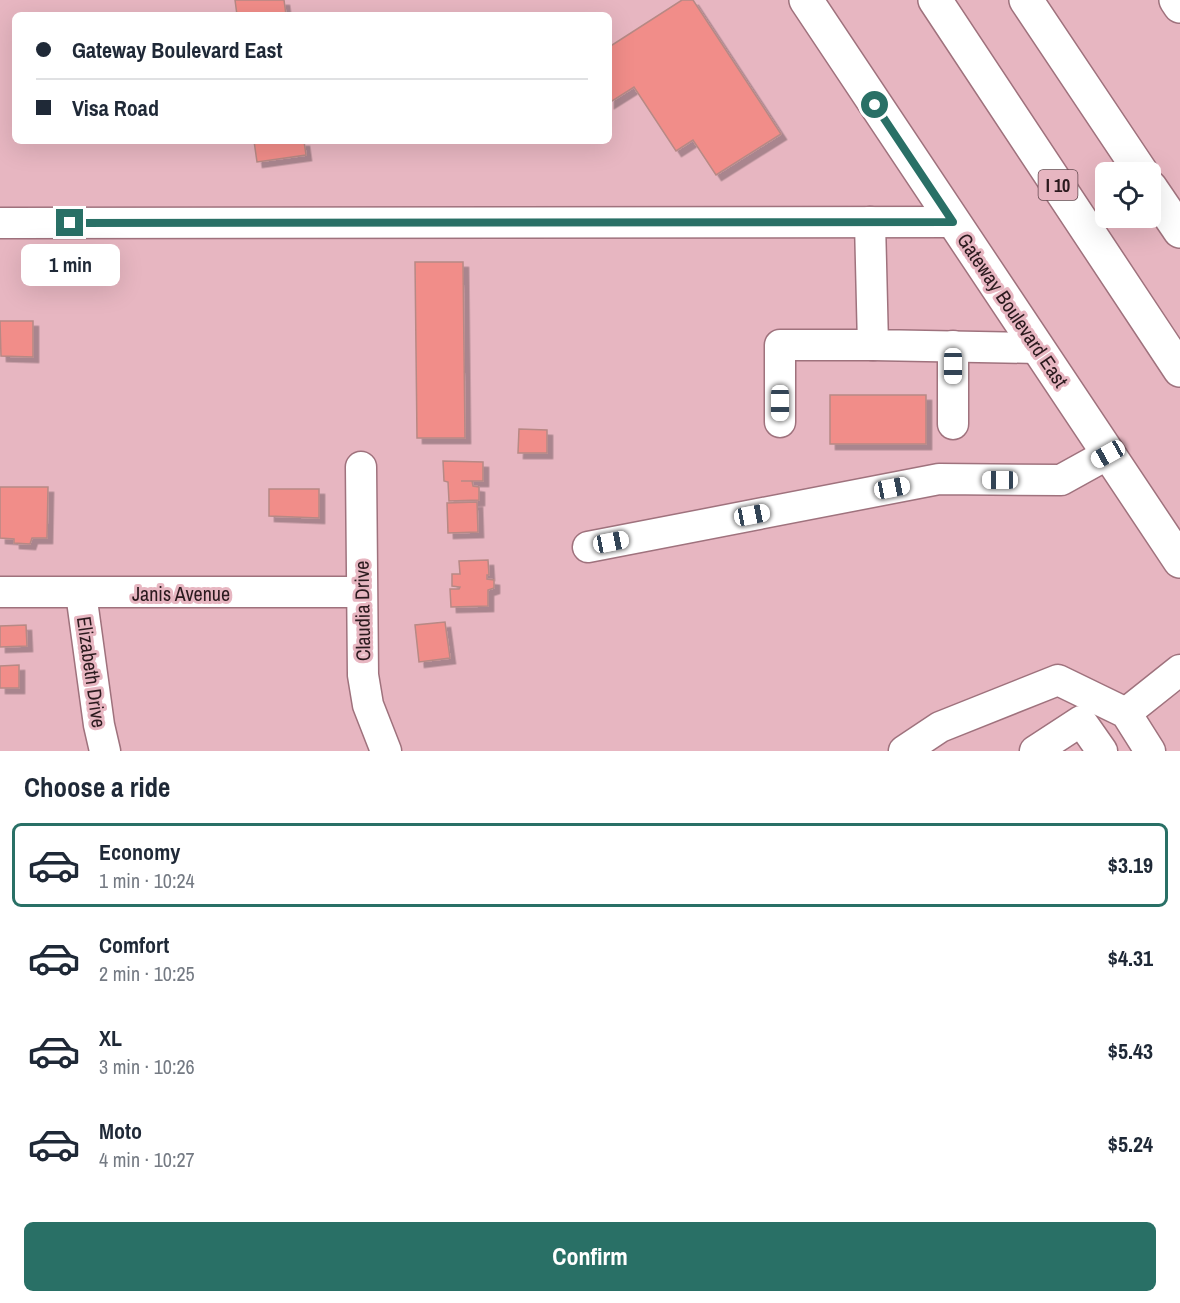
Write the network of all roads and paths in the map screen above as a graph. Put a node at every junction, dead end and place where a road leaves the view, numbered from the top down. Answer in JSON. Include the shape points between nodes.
{"nodes":[{"id":1,"x":806,"y":0,"type":"edge"},
{"id":2,"x":935,"y":0,"type":"edge"},
{"id":3,"x":1026,"y":0,"type":"edge"},
{"id":4,"x":1176,"y":0,"type":"edge"},
{"id":5,"x":1180,"y":6,"type":"edge"},
{"id":6,"x":1134,"y":162,"type":"edge"},
{"id":7,"x":1161,"y":203,"type":"edge"},
{"id":8,"x":870,"y":222,"type":"junction"},
{"id":9,"x":953,"y":222,"type":"junction"},
{"id":10,"x":0,"y":223,"type":"edge"},
{"id":11,"x":1180,"y":231,"type":"edge"},
{"id":12,"x":873,"y":345,"type":"junction"},
{"id":13,"x":953,"y":346,"type":"junction"},
{"id":14,"x":1038,"y":348,"type":"junction"},
{"id":15,"x":1180,"y":370,"type":"edge"},
{"id":16,"x":780,"y":422,"type":"dead end"},
{"id":17,"x":953,"y":424,"type":"dead end"},
{"id":18,"x":1108,"y":454,"type":"junction"},
{"id":19,"x":361,"y":467,"type":"dead end"},
{"id":20,"x":588,"y":547,"type":"dead end"},
{"id":21,"x":1180,"y":561,"type":"edge"},
{"id":22,"x":0,"y":592,"type":"edge"},
{"id":23,"x":362,"y":592,"type":"junction"},
{"id":24,"x":81,"y":593,"type":"junction"},
{"id":25,"x":1180,"y":670,"type":"edge"},
{"id":26,"x":1126,"y":713,"type":"junction"},
{"id":27,"x":105,"y":751,"type":"edge"},
{"id":28,"x":386,"y":751,"type":"edge"},
{"id":29,"x":904,"y":751,"type":"edge"},
{"id":30,"x":1035,"y":751,"type":"edge"},
{"id":31,"x":1102,"y":751,"type":"edge"},
{"id":32,"x":1150,"y":751,"type":"edge"}],
"edges":[{"from":1,"to":9,"type":"main road","name":"Gateway Boulevard East"},
{"from":2,"to":15,"type":"main road","number":"I 10"},
{"from":3,"to":6,"type":"main road"},
{"from":4,"to":5,"type":"main road"},
{"from":7,"to":11,"type":"main road"},
{"from":8,"to":9,"type":"street"},
{"from":8,"to":10,"type":"street"},
{"from":8,"to":12,"type":"street"},
{"from":9,"to":14,"type":"main road","name":"Gateway Boulevard East"},
{"from":12,"to":13,"type":"street"},
{"from":12,"to":16,"type":"street","via":[[780,345]]},
{"from":13,"to":14,"type":"street"},
{"from":13,"to":17,"type":"street"},
{"from":14,"to":18,"type":"main road","name":"Gateway Boulevard East"},
{"from":18,"to":20,"type":"street","via":[[1061,480],[939,479]]},
{"from":18,"to":21,"type":"main road","name":"Gateway Boulevard East"},
{"from":19,"to":23,"type":"street","name":"Claudia Drive"},
{"from":22,"to":24,"type":"street","name":"Janis Avenue"},
{"from":23,"to":24,"type":"street","name":"Janis Avenue"},
{"from":23,"to":28,"type":"street","name":"Claudia Drive","via":[[363,675],[368,705]]},
{"from":24,"to":27,"type":"street","name":"Elizabeth Drive"},
{"from":25,"to":26,"type":"street"},
{"from":26,"to":29,"type":"street","via":[[1058,680],[940,727]]},
{"from":26,"to":32,"type":"street"},
{"from":30,"to":31,"type":"street","via":[[1081,721]]}]}
